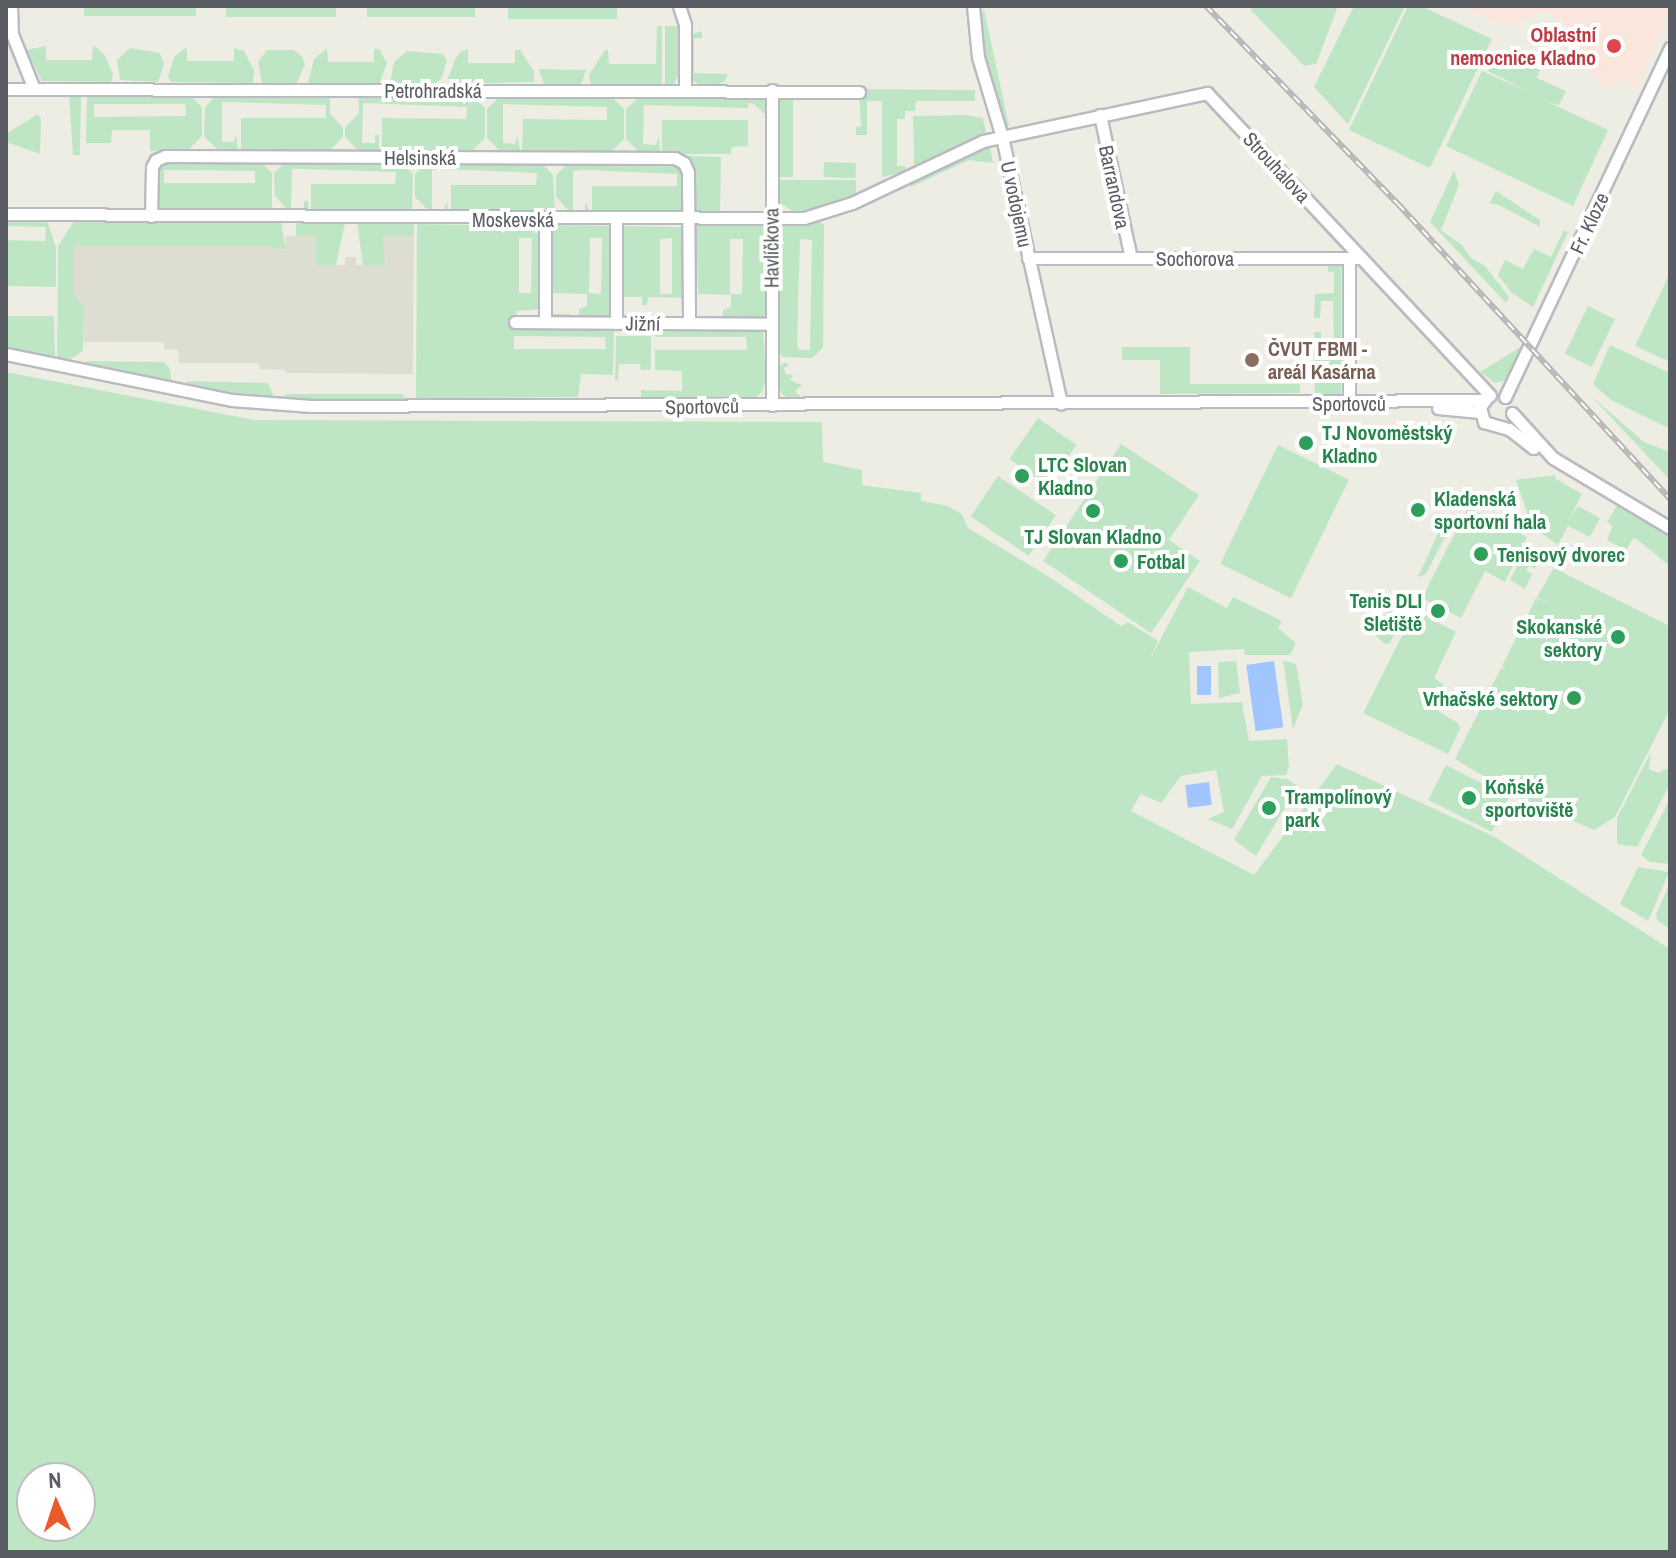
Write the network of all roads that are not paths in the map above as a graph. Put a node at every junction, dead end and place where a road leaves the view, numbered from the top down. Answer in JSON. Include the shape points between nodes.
{"nodes":[{"id":1,"x":11,"y":6,"type":"edge"},
{"id":2,"x":679,"y":6,"type":"edge"},
{"id":3,"x":973,"y":6,"type":"edge"},
{"id":4,"x":1670,"y":48,"type":"edge"},
{"id":5,"x":6,"y":89,"type":"edge"},
{"id":6,"x":34,"y":89,"type":"junction"},
{"id":7,"x":685,"y":89,"type":"junction"},
{"id":8,"x":772,"y":90,"type":"junction"},
{"id":9,"x":859,"y":92,"type":"dead end"},
{"id":10,"x":1100,"y":115,"type":"junction"},
{"id":11,"x":1002,"y":137,"type":"junction"},
{"id":12,"x":6,"y":214,"type":"edge"},
{"id":13,"x":151,"y":216,"type":"junction"},
{"id":14,"x":689,"y":219,"type":"junction"},
{"id":15,"x":772,"y":219,"type":"junction"},
{"id":16,"x":545,"y":220,"type":"junction"},
{"id":17,"x":616,"y":220,"type":"junction"},
{"id":18,"x":1028,"y":258,"type":"junction"},
{"id":19,"x":1131,"y":258,"type":"junction"},
{"id":20,"x":1355,"y":258,"type":"junction"},
{"id":21,"x":515,"y":322,"type":"dead end"},
{"id":22,"x":545,"y":322,"type":"junction"},
{"id":23,"x":616,"y":323,"type":"junction"},
{"id":24,"x":689,"y":323,"type":"junction"},
{"id":25,"x":771,"y":324,"type":"junction"},
{"id":26,"x":6,"y":354,"type":"edge"},
{"id":27,"x":1486,"y":397,"type":"junction"},
{"id":28,"x":1505,"y":397,"type":"junction"},
{"id":29,"x":1349,"y":402,"type":"junction"},
{"id":30,"x":1402,"y":403,"type":"junction"},
{"id":31,"x":1061,"y":404,"type":"junction"},
{"id":32,"x":772,"y":405,"type":"junction"},
{"id":33,"x":1480,"y":412,"type":"junction"},
{"id":34,"x":1512,"y":413,"type":"junction"},
{"id":35,"x":1502,"y":425,"type":"junction"},
{"id":36,"x":1553,"y":458,"type":"junction"},
{"id":37,"x":1670,"y":528,"type":"edge"}],
"edges":[{"from":1,"to":6,"type":"street","via":[[12,34]]},
{"from":2,"to":7,"type":"street","via":[[685,25]]},
{"from":3,"to":11,"type":"street","name":"U vodojemu","via":[[978,57]]},
{"from":4,"to":28,"type":"street","name":"Fr. Kloze"},
{"from":5,"to":6,"type":"street","name":"Petrohradská"},
{"from":6,"to":7,"type":"street","name":"Petrohradská"},
{"from":7,"to":8,"type":"street","name":"Petrohradská"},
{"from":8,"to":9,"type":"street","name":"Petrohradská"},
{"from":8,"to":15,"type":"street","name":"Havlíčkova"},
{"from":10,"to":11,"type":"street","name":"Strouhalova"},
{"from":10,"to":19,"type":"street","name":"Barrandova"},
{"from":10,"to":20,"type":"street","name":"Strouhalova","via":[[1207,93]]},
{"from":11,"to":15,"type":"street","name":"Moskevská","via":[[983,141],[825,215]]},
{"from":11,"to":18,"type":"street","name":"U vodojemu"},
{"from":12,"to":13,"type":"street","name":"Moskevská"},
{"from":13,"to":14,"type":"street","name":"Helsinská","via":[[152,167],[165,156],[675,158],[688,168]]},
{"from":13,"to":16,"type":"street","name":"Moskevská"},
{"from":14,"to":15,"type":"street","name":"Moskevská"},
{"from":14,"to":17,"type":"street","name":"Moskevská"},
{"from":14,"to":24,"type":"street"},
{"from":15,"to":25,"type":"street","name":"Havlíčkova"},
{"from":16,"to":17,"type":"street","name":"Moskevská"},
{"from":16,"to":22,"type":"street"},
{"from":17,"to":23,"type":"street"},
{"from":18,"to":19,"type":"street","name":"Sochorova"},
{"from":18,"to":31,"type":"street","name":"U vodojemu"},
{"from":19,"to":20,"type":"street","name":"Sochorova"},
{"from":20,"to":27,"type":"street","name":"Strouhalova"},
{"from":20,"to":29,"type":"street"},
{"from":21,"to":22,"type":"street","name":"Jižní"},
{"from":22,"to":23,"type":"street","name":"Jižní"},
{"from":23,"to":24,"type":"street","name":"Jižní"},
{"from":24,"to":25,"type":"street","name":"Jižní"},
{"from":25,"to":32,"type":"street","name":"Havlíčkova"},
{"from":26,"to":32,"type":"street","name":"Sportovců","via":[[277,405]]},
{"from":27,"to":28,"type":"street","name":"Sportovců"},
{"from":27,"to":30,"type":"street","name":"Sportovců"},
{"from":27,"to":33,"type":"street"},
{"from":28,"to":34,"type":"street","name":"Sportovců"},
{"from":29,"to":30,"type":"street","name":"Sportovců"},
{"from":29,"to":31,"type":"street","name":"Sportovců"},
{"from":30,"to":33,"type":"street","name":"Sportovců"},
{"from":31,"to":32,"type":"street","name":"Sportovců"},
{"from":33,"to":35,"type":"street","name":"Sportovců","via":[[1489,425]]},
{"from":34,"to":35,"type":"street"},
{"from":34,"to":36,"type":"street","name":"Sportovců"},
{"from":35,"to":36,"type":"street","name":"Sportovců"},
{"from":36,"to":37,"type":"street","name":"Sportovců"}]}
